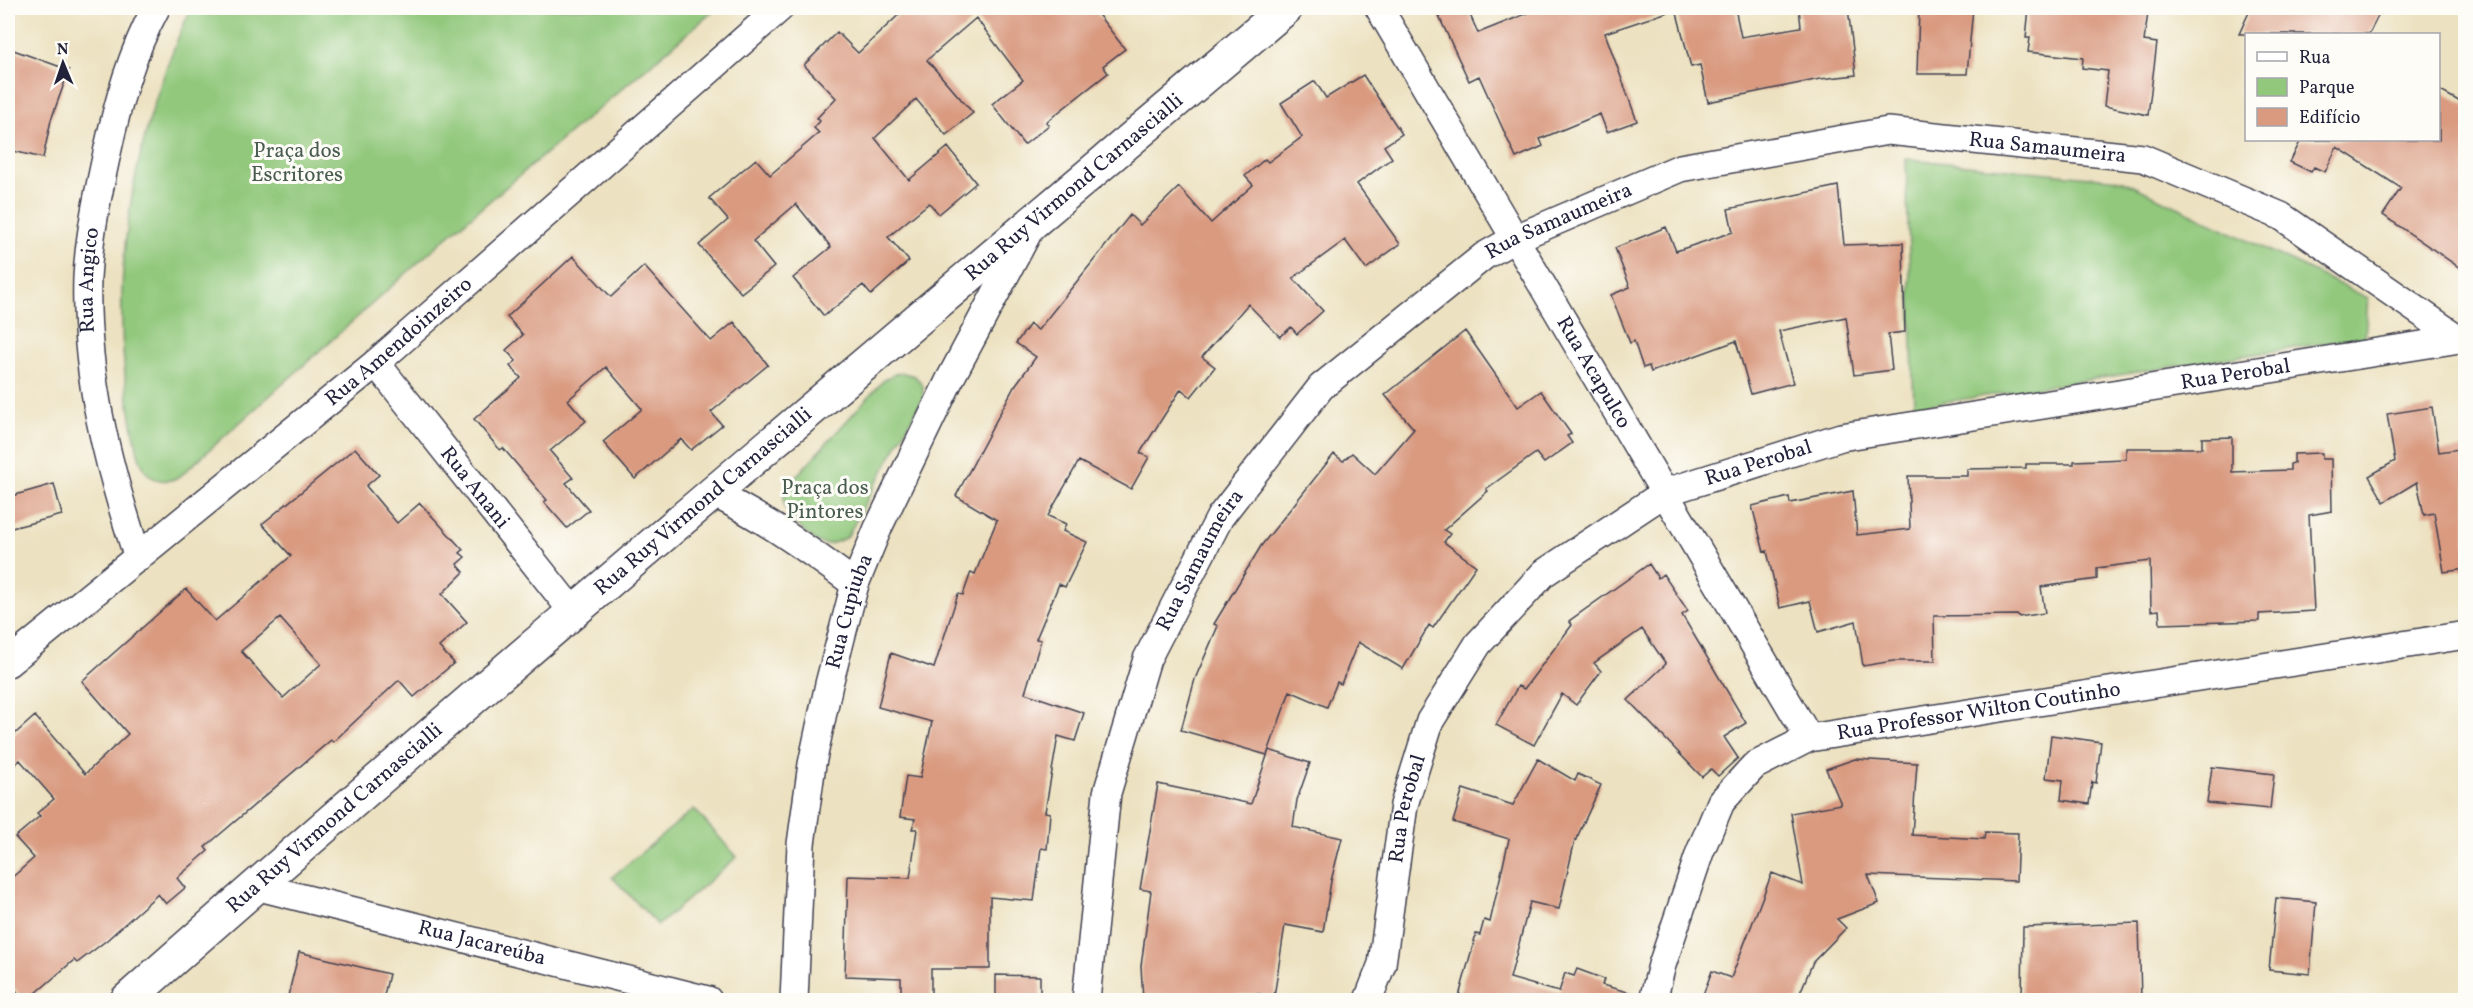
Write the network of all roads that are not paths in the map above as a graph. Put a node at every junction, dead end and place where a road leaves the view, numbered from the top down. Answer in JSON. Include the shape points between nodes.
{"nodes":[{"id":1,"x":156,"y":8,"type":"edge"},
{"id":2,"x":780,"y":8,"type":"edge"},
{"id":3,"x":1286,"y":8,"type":"edge"},
{"id":4,"x":1379,"y":8,"type":"edge"},
{"id":5,"x":1034,"y":222,"type":"junction"},
{"id":6,"x":1514,"y":239,"type":"junction"},
{"id":7,"x":2462,"y":338,"type":"edge"},
{"id":8,"x":376,"y":363,"type":"junction"},
{"id":9,"x":1666,"y":492,"type":"junction"},
{"id":10,"x":713,"y":494,"type":"junction"},
{"id":11,"x":138,"y":558,"type":"junction"},
{"id":12,"x":855,"y":584,"type":"junction"},
{"id":13,"x":574,"y":613,"type":"junction"},
{"id":14,"x":2466,"y":635,"type":"edge"},
{"id":15,"x":8,"y":663,"type":"edge"},
{"id":16,"x":1809,"y":738,"type":"junction"},
{"id":17,"x":255,"y":886,"type":"junction"},
{"id":18,"x":126,"y":1000,"type":"edge"},
{"id":19,"x":708,"y":1000,"type":"edge"},
{"id":20,"x":794,"y":1000,"type":"edge"},
{"id":21,"x":1086,"y":1000,"type":"edge"},
{"id":22,"x":1368,"y":1000,"type":"edge"},
{"id":23,"x":1653,"y":1000,"type":"edge"}],
"edges":[{"from":1,"to":11,"type":"street","name":"Rua Angico","via":[[136,48],[116,112],[96,202],[87,277],[92,372],[101,429]]},
{"from":2,"to":8,"type":"street","name":"Rua Amendoinzeiro"},
{"from":3,"to":5,"type":"street","name":"Rua Ruy Virmond Carnascialli"},
{"from":4,"to":6,"type":"street","name":"Rua Acapulco"},
{"from":5,"to":10,"type":"street","name":"Rua Ruy Virmond Carnascialli"},
{"from":5,"to":12,"type":"street","name":"Rua Cupiuba","via":[[949,381]]},
{"from":6,"to":7,"type":"street","name":"Rua Samaumeira","via":[[1680,168],[1888,131],[2143,158],[2281,216]]},
{"from":6,"to":9,"type":"street","name":"Rua Acapulco"},
{"from":6,"to":21,"type":"street","name":"Rua Samaumeira","via":[[1484,256],[1321,387],[1220,516],[1147,659],[1107,793]]},
{"from":7,"to":9,"type":"street","name":"Rua Perobal","via":[[1841,437]]},
{"from":8,"to":11,"type":"street","name":"Rua Amendoinzeiro"},
{"from":8,"to":13,"type":"street","name":"Rua Anani"},
{"from":9,"to":16,"type":"street","name":"Rua Acapulco"},
{"from":9,"to":22,"type":"street","name":"Rua Perobal","via":[[1544,573],[1478,644],[1430,721],[1404,805],[1382,964]]},
{"from":10,"to":12,"type":"street","via":[[777,529]]},
{"from":10,"to":13,"type":"street","name":"Rua Ruy Virmond Carnascialli"},
{"from":11,"to":15,"type":"street","name":"Rua Amendoinzeiro"},
{"from":12,"to":20,"type":"street","name":"Rua Cupiuba","via":[[812,764],[801,844]]},
{"from":13,"to":17,"type":"street","name":"Rua Ruy Virmond Carnascialli"},
{"from":14,"to":16,"type":"street","name":"Rua Professor Wilton Coutinho"},
{"from":16,"to":23,"type":"street","name":"Rua Professor Wilton Coutinho","via":[[1754,766],[1721,802],[1700,852]]},
{"from":17,"to":18,"type":"street","name":"Rua Ruy Virmond Carnascialli"},
{"from":17,"to":19,"type":"street","name":"Rua Jacareúba"}]}
